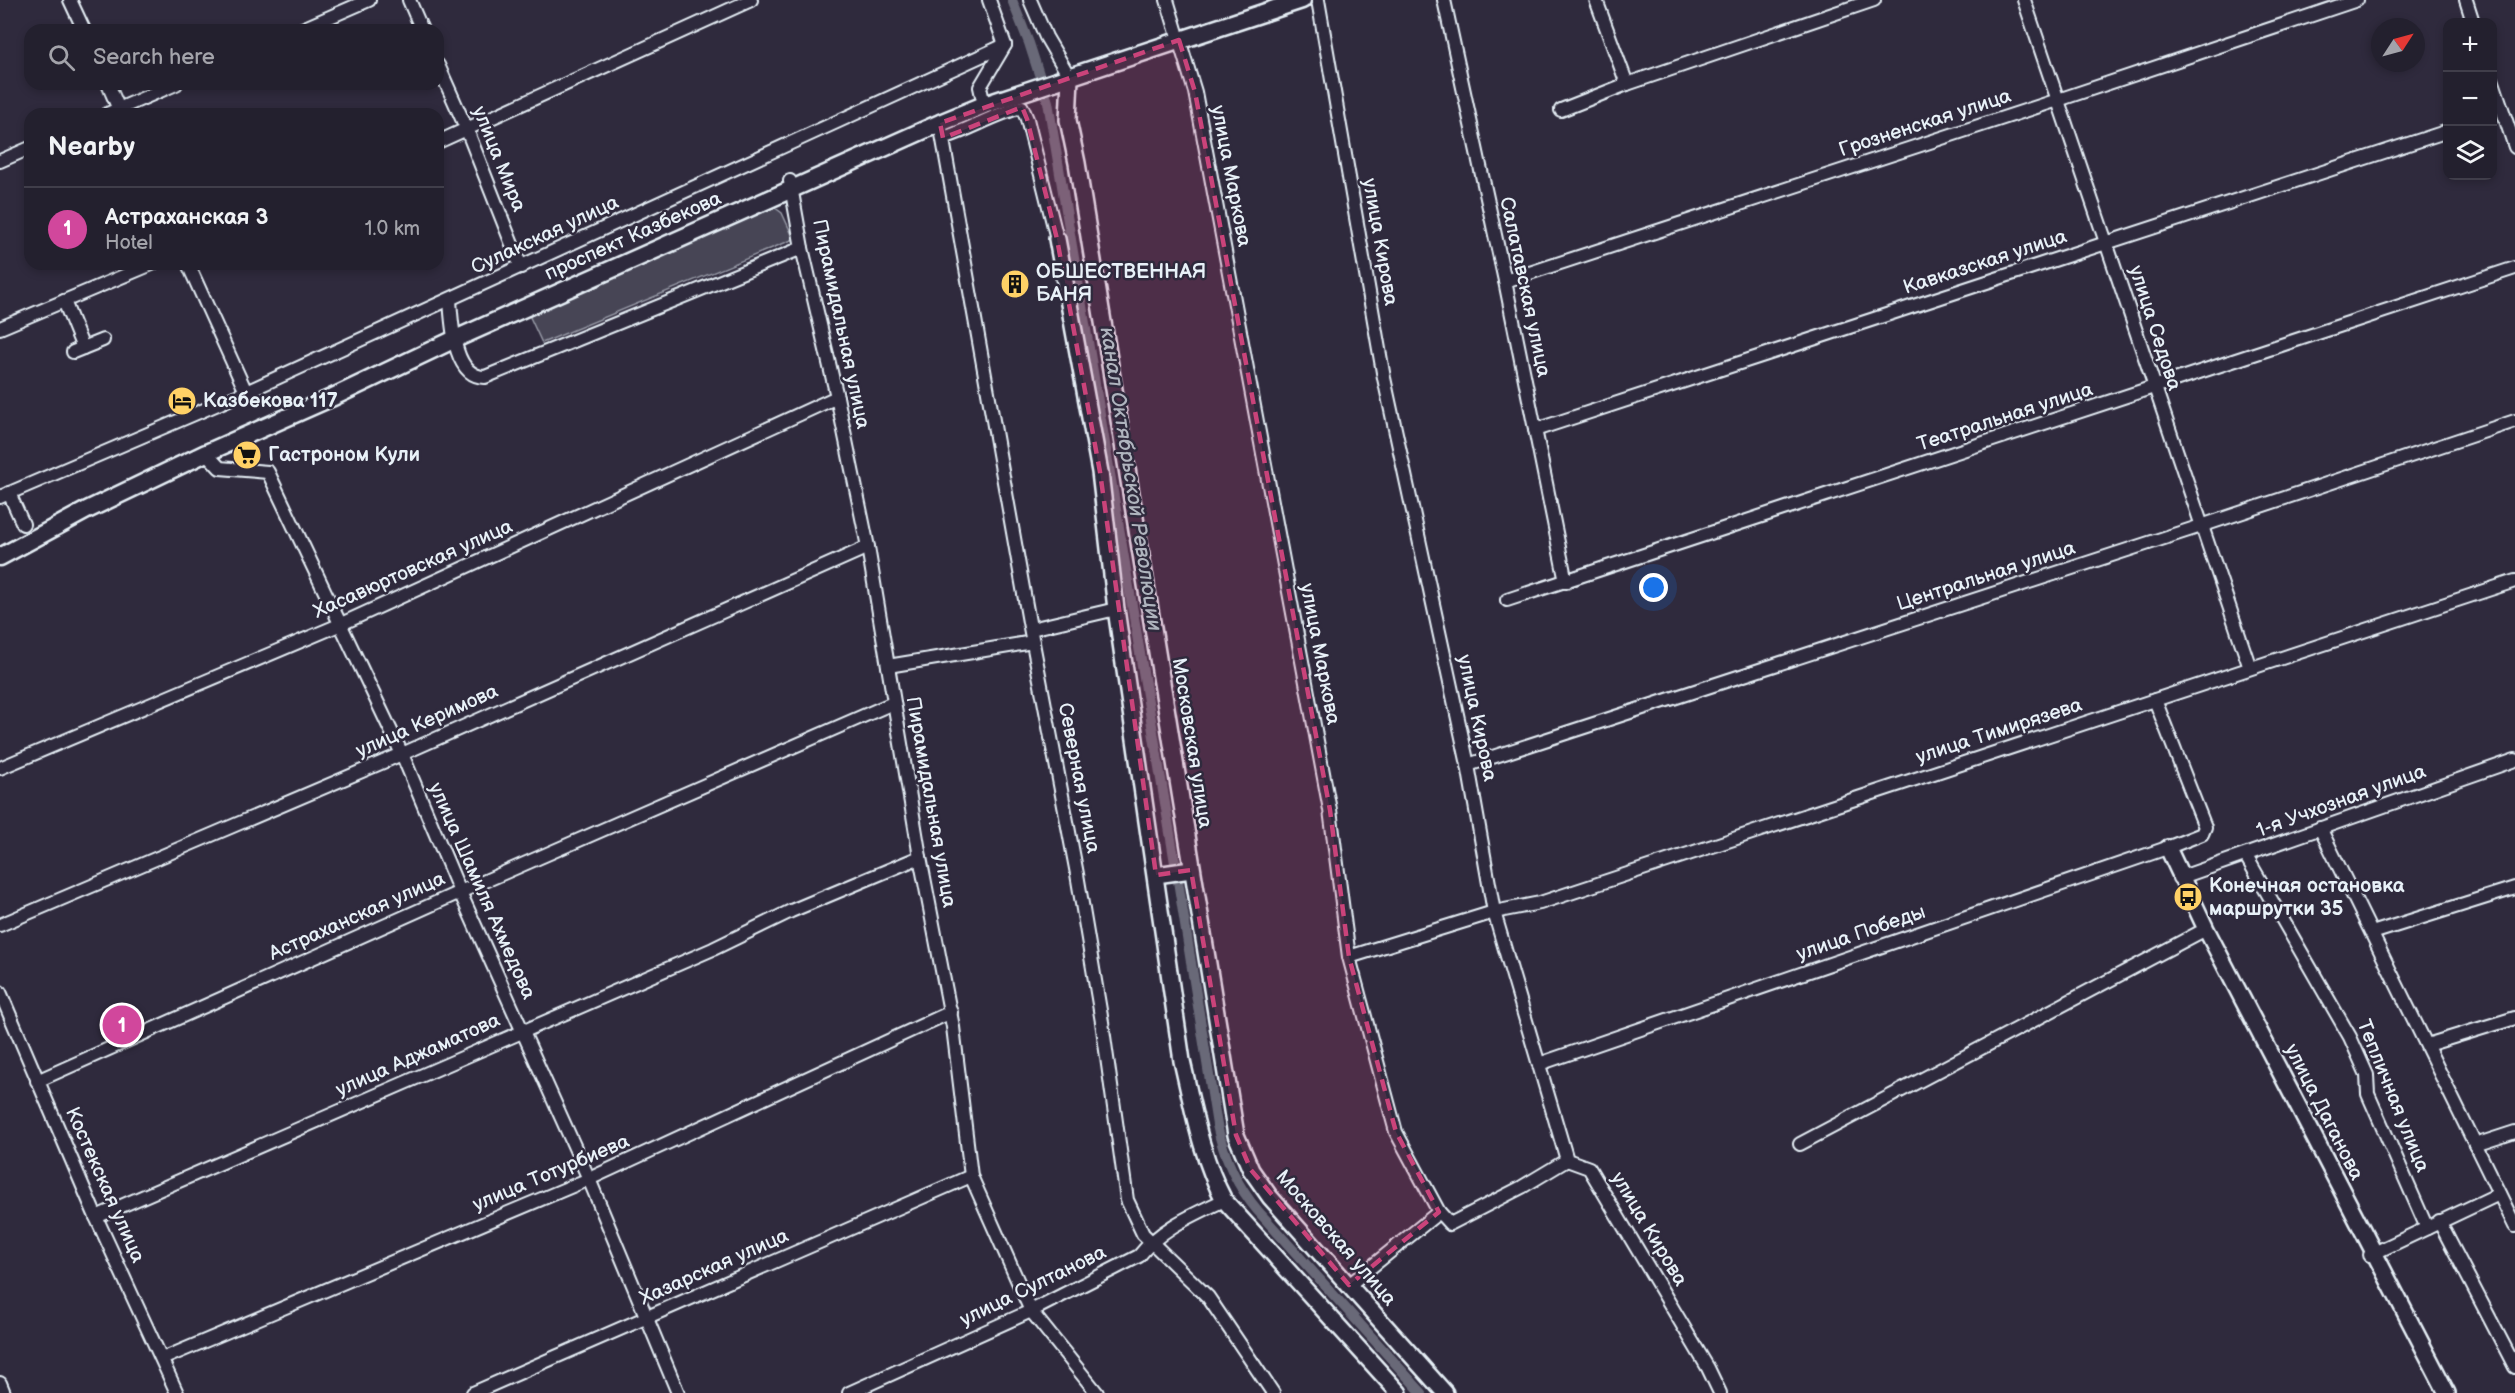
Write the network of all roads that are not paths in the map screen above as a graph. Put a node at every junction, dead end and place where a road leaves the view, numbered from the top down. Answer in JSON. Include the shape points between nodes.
{"nodes":[{"id":1,"x":70,"y":0,"type":"edge"},
{"id":2,"x":369,"y":0,"type":"edge"},
{"id":3,"x":409,"y":0,"type":"edge"},
{"id":4,"x":751,"y":0,"type":"edge"},
{"id":5,"x":989,"y":0,"type":"edge"},
{"id":6,"x":1030,"y":0,"type":"edge"},
{"id":7,"x":1167,"y":0,"type":"edge"},
{"id":8,"x":1272,"y":0,"type":"edge"},
{"id":9,"x":1302,"y":0,"type":"edge"},
{"id":10,"x":1318,"y":0,"type":"edge"},
{"id":11,"x":1444,"y":0,"type":"edge"},
{"id":12,"x":1596,"y":0,"type":"edge"},
{"id":13,"x":1874,"y":0,"type":"edge"},
{"id":14,"x":2024,"y":0,"type":"edge"},
{"id":15,"x":2357,"y":0,"type":"edge"},
{"id":16,"x":2466,"y":0,"type":"edge"},
{"id":17,"x":2473,"y":18,"type":"edge"},
{"id":18,"x":81,"y":24,"type":"edge"},
{"id":19,"x":314,"y":24,"type":"edge"},
{"id":20,"x":419,"y":24,"type":"edge"},
{"id":21,"x":1178,"y":37,"type":"junction"},
{"id":22,"x":1005,"y":45,"type":"junction"},
{"id":23,"x":1069,"y":74,"type":"junction"},
{"id":24,"x":444,"y":78,"type":"edge"},
{"id":25,"x":1627,"y":84,"type":"junction"},
{"id":26,"x":111,"y":90,"type":"edge"},
{"id":27,"x":164,"y":90,"type":"edge"},
{"id":28,"x":2058,"y":100,"type":"junction"},
{"id":29,"x":983,"y":101,"type":"junction"},
{"id":30,"x":119,"y":108,"type":"edge"},
{"id":31,"x":126,"y":108,"type":"edge"},
{"id":32,"x":1561,"y":110,"type":"dead end"},
{"id":33,"x":2498,"y":115,"type":"edge"},
{"id":34,"x":467,"y":130,"type":"junction"},
{"id":35,"x":942,"y":131,"type":"junction"},
{"id":36,"x":2443,"y":133,"type":"edge"},
{"id":37,"x":444,"y":140,"type":"edge"},
{"id":38,"x":2515,"y":147,"type":"edge"},
{"id":39,"x":24,"y":151,"type":"edge"},
{"id":40,"x":0,"y":161,"type":"edge"},
{"id":41,"x":791,"y":185,"type":"junction"},
{"id":42,"x":1057,"y":239,"type":"joint"},
{"id":43,"x":2107,"y":243,"type":"junction"},
{"id":44,"x":802,"y":248,"type":"junction"},
{"id":45,"x":521,"y":267,"type":"junction"},
{"id":46,"x":2515,"y":268,"type":"edge"},
{"id":47,"x":138,"y":270,"type":"edge"},
{"id":48,"x":191,"y":270,"type":"edge"},
{"id":49,"x":1505,"y":280,"type":"junction"},
{"id":50,"x":450,"y":300,"type":"junction"},
{"id":51,"x":64,"y":301,"type":"junction"},
{"id":52,"x":0,"y":328,"type":"edge"},
{"id":53,"x":453,"y":336,"type":"junction"},
{"id":54,"x":103,"y":340,"type":"dead end"},
{"id":55,"x":2155,"y":388,"type":"junction"},
{"id":56,"x":246,"y":392,"type":"junction"},
{"id":57,"x":837,"y":396,"type":"junction"},
{"id":58,"x":2515,"y":421,"type":"edge"},
{"id":59,"x":1535,"y":430,"type":"junction"},
{"id":60,"x":206,"y":453,"type":"junction"},
{"id":61,"x":4,"y":495,"type":"edge"},
{"id":62,"x":23,"y":524,"type":"dead end"},
{"id":63,"x":2201,"y":526,"type":"junction"},
{"id":64,"x":0,"y":546,"type":"edge"},
{"id":65,"x":868,"y":547,"type":"junction"},
{"id":66,"x":0,"y":557,"type":"edge"},
{"id":67,"x":2515,"y":581,"type":"edge"},
{"id":68,"x":1566,"y":582,"type":"junction"},
{"id":69,"x":1507,"y":600,"type":"dead end"},
{"id":70,"x":1116,"y":609,"type":"junction"},
{"id":71,"x":339,"y":625,"type":"junction"},
{"id":72,"x":1032,"y":635,"type":"junction"},
{"id":73,"x":888,"y":666,"type":"junction"},
{"id":74,"x":2250,"y":668,"type":"junction"},
{"id":75,"x":2155,"y":700,"type":"junction"},
{"id":76,"x":893,"y":703,"type":"junction"},
{"id":77,"x":402,"y":754,"type":"junction"},
{"id":78,"x":2515,"y":760,"type":"edge"},
{"id":79,"x":1468,"y":765,"type":"junction"},
{"id":80,"x":0,"y":768,"type":"edge"},
{"id":81,"x":2320,"y":828,"type":"junction"},
{"id":82,"x":2166,"y":849,"type":"junction"},
{"id":83,"x":2246,"y":856,"type":"junction"},
{"id":84,"x":920,"y":857,"type":"junction"},
{"id":85,"x":1191,"y":870,"type":"junction"},
{"id":86,"x":1156,"y":875,"type":"junction"},
{"id":87,"x":2180,"y":877,"type":"junction"},
{"id":88,"x":2515,"y":888,"type":"edge"},
{"id":89,"x":460,"y":892,"type":"junction"},
{"id":90,"x":1494,"y":912,"type":"junction"},
{"id":91,"x":0,"y":926,"type":"edge"},
{"id":92,"x":2205,"y":930,"type":"junction"},
{"id":93,"x":2372,"y":933,"type":"junction"},
{"id":94,"x":1349,"y":957,"type":"junction"},
{"id":95,"x":0,"y":992,"type":"edge"},
{"id":96,"x":951,"y":1011,"type":"junction"},
{"id":97,"x":2515,"y":1018,"type":"edge"},
{"id":98,"x":523,"y":1031,"type":"junction"},
{"id":99,"x":2427,"y":1046,"type":"junction"},
{"id":100,"x":1539,"y":1064,"type":"junction"},
{"id":101,"x":37,"y":1082,"type":"junction"},
{"id":102,"x":2515,"y":1132,"type":"edge"},
{"id":103,"x":1800,"y":1144,"type":"dead end"},
{"id":104,"x":2475,"y":1145,"type":"junction"},
{"id":105,"x":1568,"y":1160,"type":"junction"},
{"id":106,"x":971,"y":1176,"type":"junction"},
{"id":107,"x":589,"y":1179,"type":"junction"},
{"id":108,"x":2499,"y":1194,"type":"junction"},
{"id":109,"x":1224,"y":1200,"type":"junction"},
{"id":110,"x":1439,"y":1212,"type":"junction"},
{"id":111,"x":96,"y":1217,"type":"junction"},
{"id":112,"x":2439,"y":1221,"type":"junction"},
{"id":113,"x":2515,"y":1226,"type":"edge"},
{"id":114,"x":2427,"y":1228,"type":"junction"},
{"id":115,"x":1150,"y":1241,"type":"junction"},
{"id":116,"x":2372,"y":1254,"type":"junction"},
{"id":117,"x":1349,"y":1285,"type":"junction"},
{"id":118,"x":1031,"y":1311,"type":"junction"},
{"id":119,"x":645,"y":1319,"type":"junction"},
{"id":120,"x":162,"y":1359,"type":"junction"},
{"id":121,"x":2515,"y":1367,"type":"edge"},
{"id":122,"x":0,"y":1383,"type":"edge"},
{"id":123,"x":4,"y":1393,"type":"edge"},
{"id":124,"x":177,"y":1393,"type":"edge"},
{"id":125,"x":472,"y":1393,"type":"edge"},
{"id":126,"x":678,"y":1393,"type":"edge"},
{"id":127,"x":849,"y":1393,"type":"edge"},
{"id":128,"x":1097,"y":1393,"type":"edge"},
{"id":129,"x":1273,"y":1393,"type":"edge"},
{"id":130,"x":1399,"y":1393,"type":"edge"},
{"id":131,"x":1446,"y":1393,"type":"edge"},
{"id":132,"x":1720,"y":1393,"type":"edge"},
{"id":133,"x":2446,"y":1393,"type":"edge"}],
"edges":[{"from":1,"to":18,"type":"street"},
{"from":2,"to":19,"type":"street"},
{"from":3,"to":20,"type":"street"},
{"from":4,"to":34,"type":"street"},
{"from":5,"to":22,"type":"street"},
{"from":6,"to":23,"type":"street","via":[[1046,37]]},
{"from":7,"to":21,"type":"street","name":"улица Маркова"},
{"from":8,"to":21,"type":"highway","name":"проспект Казбекова"},
{"from":9,"to":21,"type":"highway","name":"проспект Казбекова"},
{"from":10,"to":79,"type":"street","name":"улица Кирова","via":[[1384,378]]},
{"from":11,"to":49,"type":"street","name":"Салатавская улица"},
{"from":12,"to":25,"type":"street"},
{"from":13,"to":25,"type":"street"},
{"from":14,"to":28,"type":"street","name":"улица Седова"},
{"from":15,"to":28,"type":"street","name":"Грозненская улица"},
{"from":16,"to":17,"type":"street"},
{"from":21,"to":23,"type":"highway","name":"проспект Казбекова"},
{"from":21,"to":94,"type":"street","name":"улица Маркова","via":[[1195,92],[1330,810]]},
{"from":22,"to":29,"type":"street","via":[[980,87]]},
{"from":22,"to":45,"type":"street","name":"Сулакская улица"},
{"from":23,"to":29,"type":"highway","name":"проспект Казбекова"},
{"from":23,"to":85,"type":"main road","name":"Московская улица","via":[[1068,120]]},
{"from":24,"to":34,"type":"street","name":"улица Мира"},
{"from":25,"to":32,"type":"street"},
{"from":26,"to":30,"type":"street"},
{"from":27,"to":31,"type":"street"},
{"from":28,"to":43,"type":"street","name":"улица Седова"},
{"from":28,"to":49,"type":"street","name":"Грозненская улица"},
{"from":29,"to":35,"type":"highway","name":"проспект Казбекова"},
{"from":29,"to":41,"type":"highway","name":"проспект Казбекова","via":[[962,104]]},
{"from":33,"to":38,"type":"street"},
{"from":34,"to":37,"type":"street"},
{"from":34,"to":45,"type":"street","name":"улица Мира"},
{"from":35,"to":41,"type":"highway","name":"проспект Казбекова"},
{"from":35,"to":42,"type":"street","via":[[964,132],[1007,110],[1022,107]]},
{"from":35,"to":72,"type":"street","name":"Северная улица"},
{"from":36,"to":43,"type":"street","name":"Кавказская улица"},
{"from":39,"to":40,"type":"street"},
{"from":41,"to":44,"type":"street","name":"Пирамидальная улица"},
{"from":41,"to":53,"type":"highway","name":"проспект Казбекова"},
{"from":42,"to":70,"type":"main road","via":[[1100,472]]},
{"from":43,"to":55,"type":"street","name":"улица Седова"},
{"from":43,"to":59,"type":"street","name":"Кавказская улица"},
{"from":44,"to":53,"type":"street","via":[[485,377],[466,367]]},
{"from":44,"to":57,"type":"street","name":"Пирамидальная улица"},
{"from":45,"to":50,"type":"street","name":"Сулакская улица"},
{"from":46,"to":55,"type":"street","name":"Театральная улица"},
{"from":47,"to":51,"type":"street"},
{"from":48,"to":56,"type":"street"},
{"from":49,"to":59,"type":"street","name":"Салатавская улица"},
{"from":50,"to":53,"type":"street"},
{"from":50,"to":56,"type":"street","name":"Сулакская улица"},
{"from":51,"to":52,"type":"street"},
{"from":51,"to":54,"type":"street","via":[[78,350]]},
{"from":53,"to":60,"type":"highway","name":"проспект Казбекова","via":[[331,398]]},
{"from":53,"to":64,"type":"highway","name":"проспект Казбекова","via":[[191,448],[81,501]]},
{"from":55,"to":63,"type":"street","name":"улица Седова"},
{"from":55,"to":68,"type":"street","name":"Театральная улица"},
{"from":56,"to":61,"type":"street","name":"Сулакская улица"},
{"from":57,"to":65,"type":"street","name":"Пирамидальная улица"},
{"from":57,"to":71,"type":"street","name":"Хасавюртовская улица"},
{"from":58,"to":63,"type":"street","name":"Центральная улица"},
{"from":59,"to":68,"type":"street","name":"Салатавская улица"},
{"from":60,"to":66,"type":"highway","name":"проспект Казбекова"},
{"from":60,"to":71,"type":"street","name":"улица Шамиля Ахмедова","via":[[220,468],[268,472]]},
{"from":61,"to":62,"type":"street"},
{"from":63,"to":74,"type":"street","name":"улица Седова"},
{"from":63,"to":79,"type":"street","name":"Центральная улица"},
{"from":65,"to":73,"type":"street","name":"Пирамидальная улица"},
{"from":65,"to":77,"type":"street","name":"улица Керимова"},
{"from":67,"to":74,"type":"street","name":"улица Тимирязева"},
{"from":68,"to":69,"type":"street","name":"Театральная улица"},
{"from":70,"to":72,"type":"street"},
{"from":70,"to":86,"type":"main road"},
{"from":71,"to":77,"type":"street","name":"улица Шамиля Ахмедова"},
{"from":71,"to":80,"type":"street","name":"Хасавюртовская улица"},
{"from":72,"to":73,"type":"street"},
{"from":72,"to":115,"type":"street","name":"Северная улица","via":[[1102,1022],[1127,1200]]},
{"from":73,"to":76,"type":"street","name":"Пирамидальная улица"},
{"from":74,"to":75,"type":"street","name":"улица Тимирязева"},
{"from":75,"to":82,"type":"street","name":"улица Победы","via":[[2205,827],[2202,834]]},
{"from":75,"to":90,"type":"street","name":"улица Тимирязева","via":[[1540,903]]},
{"from":76,"to":84,"type":"street","name":"Пирамидальная улица"},
{"from":76,"to":89,"type":"street","name":"Астраханская улица"},
{"from":77,"to":89,"type":"street","name":"улица Шамиля Ахмедова"},
{"from":77,"to":91,"type":"street","name":"улица Керимова"},
{"from":78,"to":81,"type":"street","name":"1-я Учхозная улица"},
{"from":79,"to":90,"type":"street","name":"улица Кирова"},
{"from":81,"to":83,"type":"street","name":"1-я Учхозная улица"},
{"from":81,"to":93,"type":"street"},
{"from":82,"to":87,"type":"main road","name":"улица Даганова"},
{"from":82,"to":100,"type":"street","name":"улица Победы"},
{"from":83,"to":87,"type":"street","name":"1-я Учхозная улица"},
{"from":83,"to":114,"type":"street","name":"Тепличная улица","via":[[2350,1037],[2367,1075],[2368,1094]]},
{"from":84,"to":96,"type":"street","name":"Пирамидальная улица"},
{"from":84,"to":98,"type":"street","name":"улица Аджаматова"},
{"from":85,"to":86,"type":"main road"},
{"from":85,"to":117,"type":"main road","name":"Московская улица","via":[[1236,1135],[1251,1170],[1270,1197]]},
{"from":86,"to":109,"type":"main road","via":[[1182,1060],[1198,1129]]},
{"from":87,"to":92,"type":"main road","name":"улица Даганова"},
{"from":88,"to":93,"type":"street"},
{"from":89,"to":98,"type":"street","name":"улица Шамиля Ахмедова"},
{"from":89,"to":101,"type":"street","name":"Астраханская улица"},
{"from":90,"to":94,"type":"street","name":"улица Тимирязева"},
{"from":90,"to":100,"type":"street","name":"улица Кирова"},
{"from":92,"to":103,"type":"street"},
{"from":92,"to":116,"type":"main road","name":"улица Даганова"},
{"from":93,"to":99,"type":"street"},
{"from":94,"to":110,"type":"street","name":"улица Маркова","via":[[1396,1132]]},
{"from":95,"to":101,"type":"street","name":"Костекская улица"},
{"from":96,"to":106,"type":"street","name":"Пирамидальная улица"},
{"from":96,"to":107,"type":"street","name":"улица Тотурбиева"},
{"from":97,"to":99,"type":"street"},
{"from":98,"to":107,"type":"street","name":"улица Шамиля Ахмедова"},
{"from":98,"to":111,"type":"street","name":"улица Аджаматова"},
{"from":99,"to":104,"type":"street"},
{"from":100,"to":105,"type":"street","name":"улица Кирова"},
{"from":101,"to":111,"type":"street","name":"Костекская улица"},
{"from":102,"to":104,"type":"street"},
{"from":104,"to":108,"type":"street"},
{"from":105,"to":110,"type":"street","via":[[1450,1224]]},
{"from":105,"to":132,"type":"street","name":"улица Кирова","via":[[1589,1168]]},
{"from":106,"to":118,"type":"street","name":"Пирамидальная улица"},
{"from":106,"to":119,"type":"street","name":"Хазарская улица"},
{"from":107,"to":119,"type":"street","name":"улица Шамиля Ахмедова"},
{"from":107,"to":120,"type":"street","name":"улица Тотурбиева"},
{"from":108,"to":112,"type":"street"},
{"from":108,"to":113,"type":"street"},
{"from":109,"to":115,"type":"street","name":"улица Султанова","via":[[1169,1227]]},
{"from":109,"to":130,"type":"main road"},
{"from":110,"to":117,"type":"street"},
{"from":111,"to":120,"type":"street","name":"Костекская улица"},
{"from":112,"to":114,"type":"street"},
{"from":112,"to":121,"type":"street"},
{"from":114,"to":116,"type":"street"},
{"from":115,"to":118,"type":"street","name":"улица Султанова","via":[[1138,1256]]},
{"from":115,"to":129,"type":"street","name":"Северная улица","via":[[1208,1297]]},
{"from":116,"to":133,"type":"main road","name":"улица Даганова"},
{"from":117,"to":131,"type":"main road","name":"Московская улица"},
{"from":118,"to":127,"type":"street","name":"улица Султанова"},
{"from":118,"to":128,"type":"street","name":"Пирамидальная улица"},
{"from":119,"to":125,"type":"street","name":"Хазарская улица"},
{"from":119,"to":126,"type":"street","name":"улица Шамиля Ахмедова"},
{"from":120,"to":124,"type":"street","name":"Костекская улица"},
{"from":122,"to":123,"type":"street"}]}
